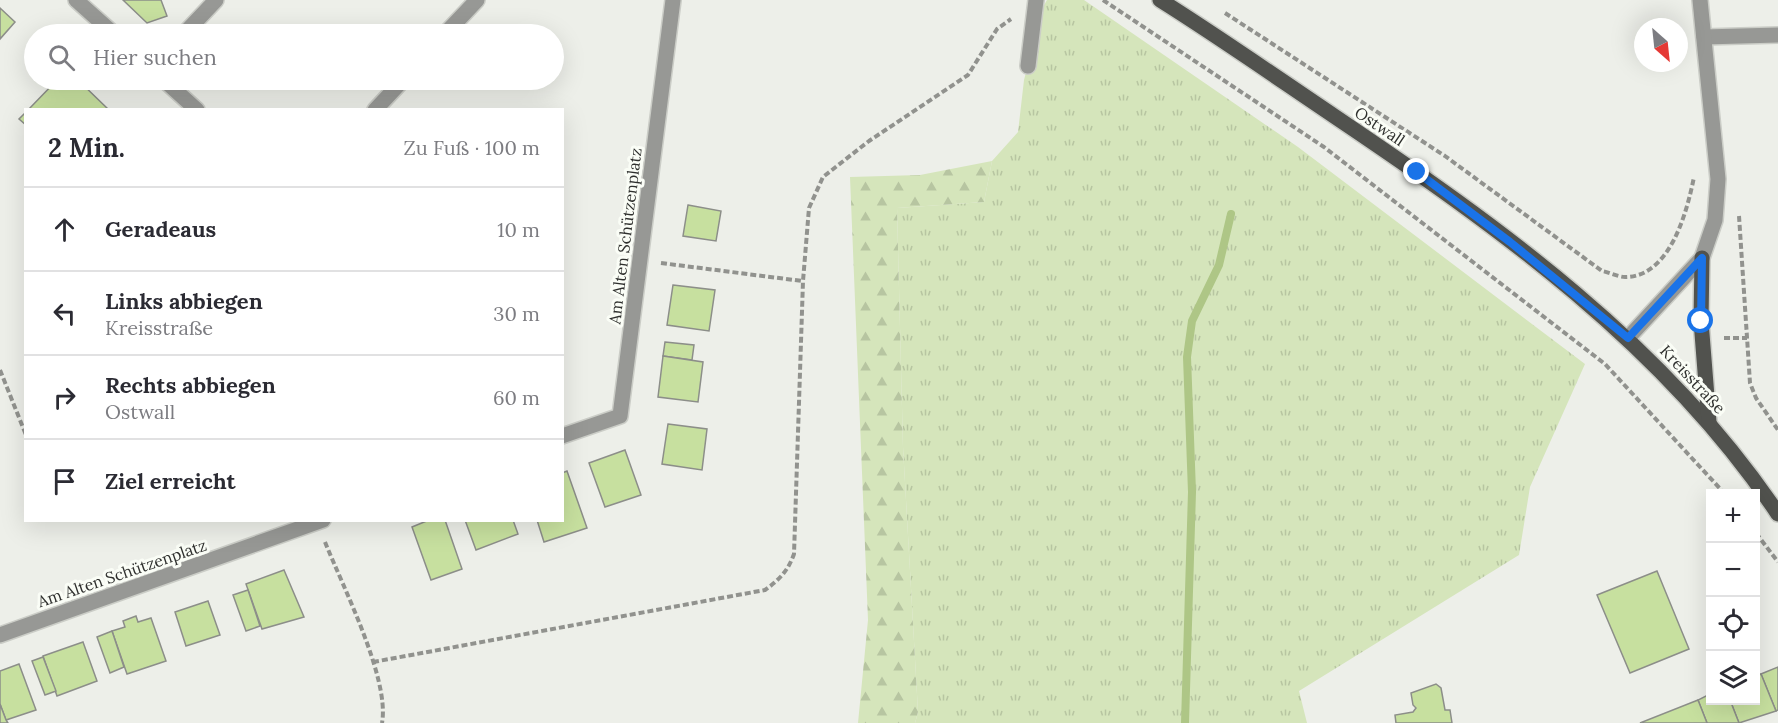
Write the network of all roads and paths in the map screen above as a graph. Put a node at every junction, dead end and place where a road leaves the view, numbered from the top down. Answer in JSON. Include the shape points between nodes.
{"nodes":[{"id":1,"x":76,"y":0,"type":"edge"},
{"id":2,"x":216,"y":0,"type":"edge"},
{"id":3,"x":477,"y":0,"type":"edge"},
{"id":4,"x":673,"y":0,"type":"edge"},
{"id":5,"x":1102,"y":0,"type":"edge"},
{"id":6,"x":1160,"y":0,"type":"edge"},
{"id":7,"x":1700,"y":0,"type":"edge"},
{"id":8,"x":1035,"y":4,"type":"edge"},
{"id":9,"x":1221,"y":11,"type":"dead end"},
{"id":10,"x":103,"y":24,"type":"edge"},
{"id":11,"x":193,"y":24,"type":"edge"},
{"id":12,"x":454,"y":24,"type":"edge"},
{"id":13,"x":1778,"y":35,"type":"edge"},
{"id":14,"x":1704,"y":37,"type":"junction"},
{"id":15,"x":1028,"y":66,"type":"dead end"},
{"id":16,"x":175,"y":90,"type":"edge"},
{"id":17,"x":394,"y":90,"type":"edge"},
{"id":18,"x":195,"y":108,"type":"edge"},
{"id":19,"x":377,"y":108,"type":"edge"},
{"id":20,"x":1696,"y":172,"type":"dead end"},
{"id":21,"x":1739,"y":210,"type":"dead end"},
{"id":22,"x":1702,"y":258,"type":"junction"},
{"id":23,"x":640,"y":260,"type":"junction"},
{"id":24,"x":803,"y":281,"type":"junction"},
{"id":25,"x":1628,"y":338,"type":"junction"},
{"id":26,"x":0,"y":370,"type":"edge"},
{"id":27,"x":1709,"y":422,"type":"junction"},
{"id":28,"x":24,"y":430,"type":"edge"},
{"id":29,"x":1778,"y":430,"type":"edge"},
{"id":30,"x":564,"y":435,"type":"edge"},
{"id":31,"x":1720,"y":489,"type":"edge"},
{"id":32,"x":1778,"y":514,"type":"edge"},
{"id":33,"x":317,"y":522,"type":"edge"},
{"id":34,"x":320,"y":522,"type":"edge"},
{"id":35,"x":1760,"y":539,"type":"edge"},
{"id":36,"x":1778,"y":562,"type":"edge"},
{"id":37,"x":0,"y":634,"type":"edge"},
{"id":38,"x":373,"y":662,"type":"junction"},
{"id":39,"x":382,"y":723,"type":"edge"}],
"edges":[{"from":1,"to":10,"type":"street"},
{"from":2,"to":11,"type":"street"},
{"from":3,"to":12,"type":"street"},
{"from":4,"to":23,"type":"street","name":"Am Alten Schützenplatz"},
{"from":5,"to":31,"type":"path","via":[[1324,147],[1605,364]]},
{"from":6,"to":25,"type":"main road","name":"Ostwall","via":[[1417,172]]},
{"from":7,"to":14,"type":"street"},
{"from":8,"to":15,"type":"street"},
{"from":8,"to":24,"type":"path","via":[[997,29],[968,75],[823,177],[809,208]]},
{"from":9,"to":20,"type":"path","via":[[1445,156],[1602,271],[1624,277],[1641,272],[1669,249],[1689,203]]},
{"from":13,"to":14,"type":"street"},
{"from":14,"to":22,"type":"street","via":[[1718,179],[1715,220]]},
{"from":16,"to":18,"type":"street"},
{"from":17,"to":19,"type":"street"},
{"from":21,"to":29,"type":"path","via":[[1750,383]]},
{"from":22,"to":25,"type":"street"},
{"from":22,"to":27,"type":"main road","via":[[1701,321]]},
{"from":23,"to":24,"type":"path"},
{"from":23,"to":30,"type":"street","name":"Am Alten Schützenplatz","via":[[620,416]]},
{"from":24,"to":38,"type":"path","via":[[794,554],[779,580],[765,590]]},
{"from":25,"to":27,"type":"main road","name":"Kreisstraße"},
{"from":26,"to":28,"type":"path"},
{"from":27,"to":32,"type":"main road","name":"Kreisstraße"},
{"from":33,"to":37,"type":"street","name":"Am Alten Schützenplatz"},
{"from":34,"to":38,"type":"path"},
{"from":35,"to":36,"type":"path"},
{"from":38,"to":39,"type":"path","via":[[384,709]]}]}
